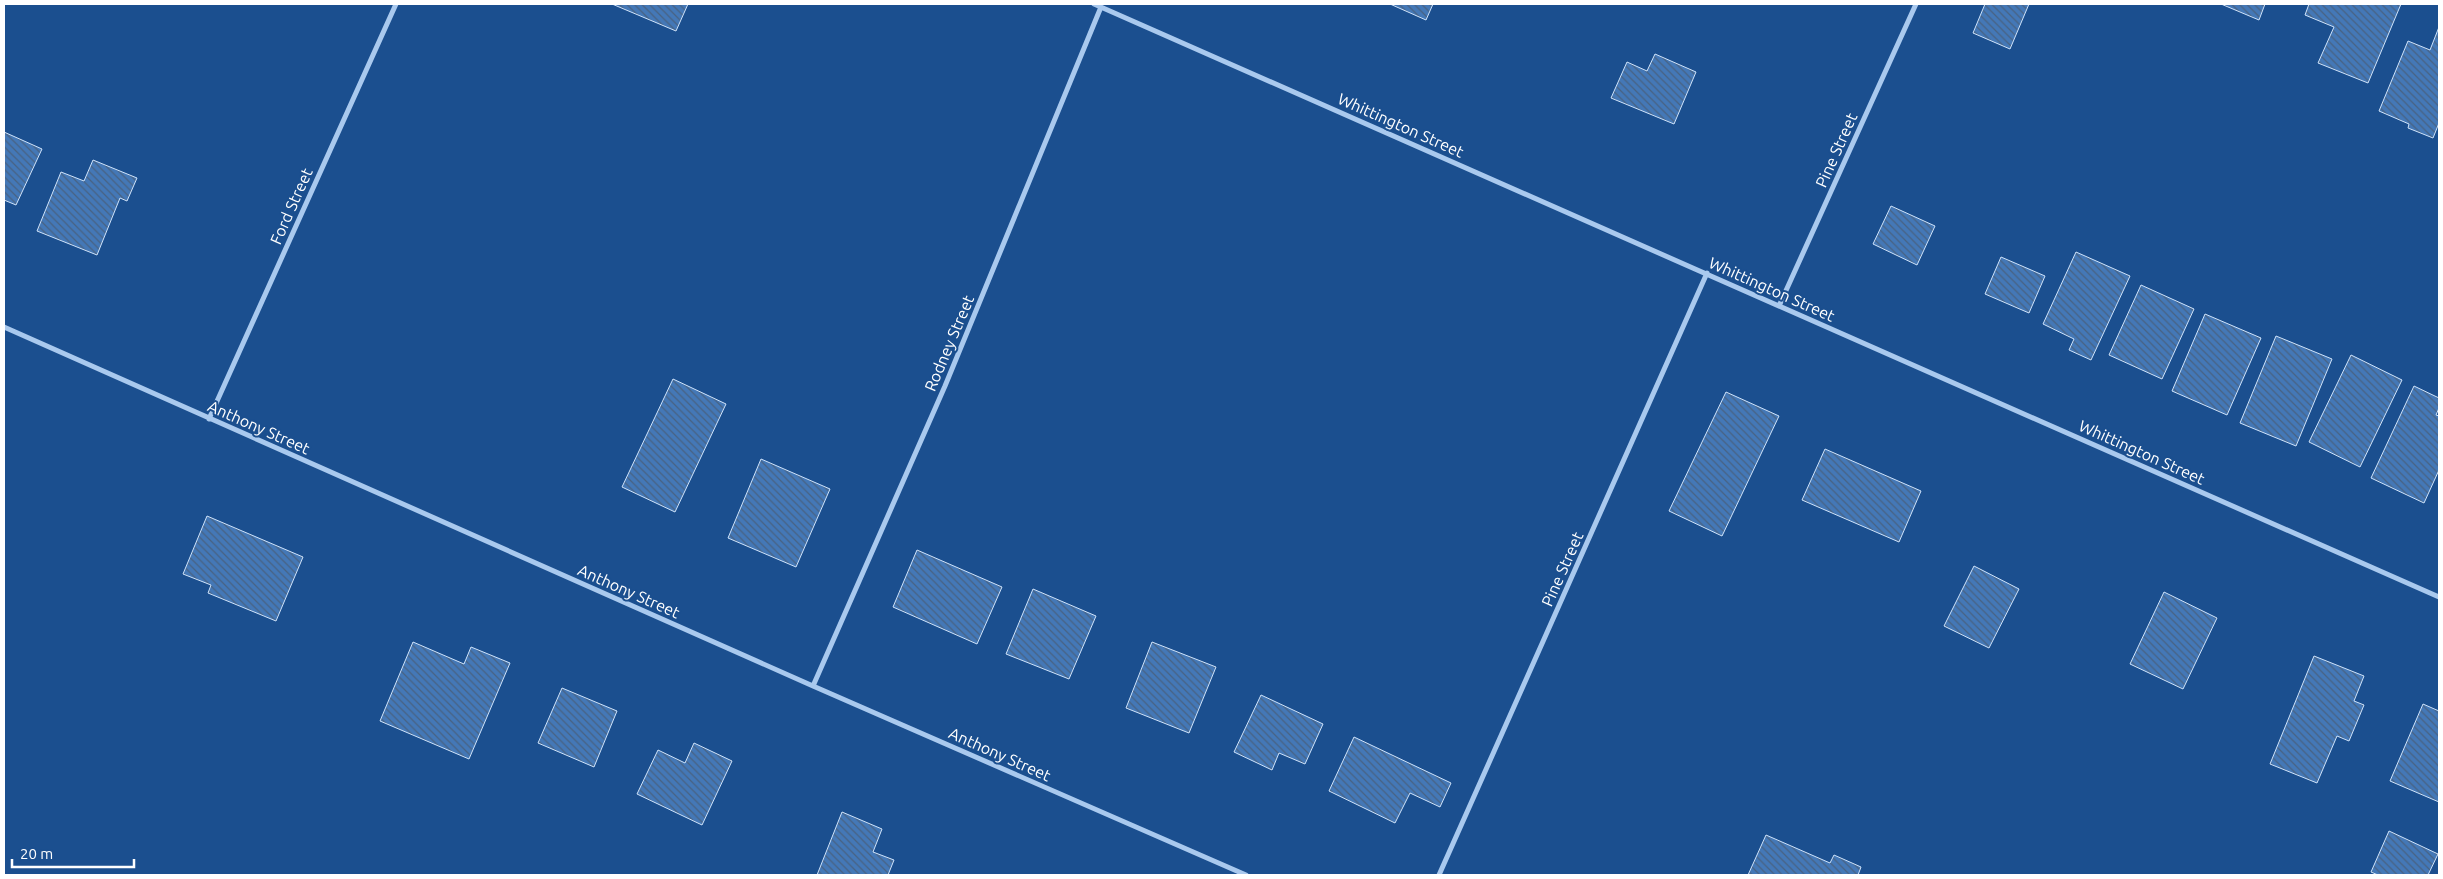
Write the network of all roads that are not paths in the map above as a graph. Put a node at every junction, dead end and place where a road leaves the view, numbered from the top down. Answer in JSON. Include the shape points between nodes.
{"nodes":[{"id":1,"x":396,"y":4,"type":"edge"},
{"id":2,"x":1094,"y":4,"type":"edge"},
{"id":3,"x":1916,"y":4,"type":"edge"},
{"id":4,"x":1101,"y":7,"type":"junction"},
{"id":5,"x":1707,"y":274,"type":"junction"},
{"id":6,"x":1779,"y":306,"type":"junction"},
{"id":7,"x":4,"y":328,"type":"edge"},
{"id":8,"x":210,"y":419,"type":"junction"},
{"id":9,"x":2439,"y":597,"type":"edge"},
{"id":10,"x":812,"y":686,"type":"junction"},
{"id":11,"x":1246,"y":875,"type":"edge"},
{"id":12,"x":1439,"y":875,"type":"edge"}],
"edges":[{"from":1,"to":8,"type":"street","name":"Ford Street"},
{"from":2,"to":4,"type":"street","name":"Whittington Street"},
{"from":3,"to":6,"type":"street","name":"Pine Street"},
{"from":4,"to":5,"type":"street","name":"Whittington Street"},
{"from":4,"to":10,"type":"street","name":"Rodney Street","via":[[945,386]]},
{"from":5,"to":6,"type":"street","name":"Whittington Street"},
{"from":5,"to":12,"type":"street","name":"Pine Street"},
{"from":6,"to":9,"type":"street","name":"Whittington Street"},
{"from":7,"to":8,"type":"street","name":"Anthony Street"},
{"from":8,"to":10,"type":"street","name":"Anthony Street"},
{"from":10,"to":11,"type":"street","name":"Anthony Street"}]}
